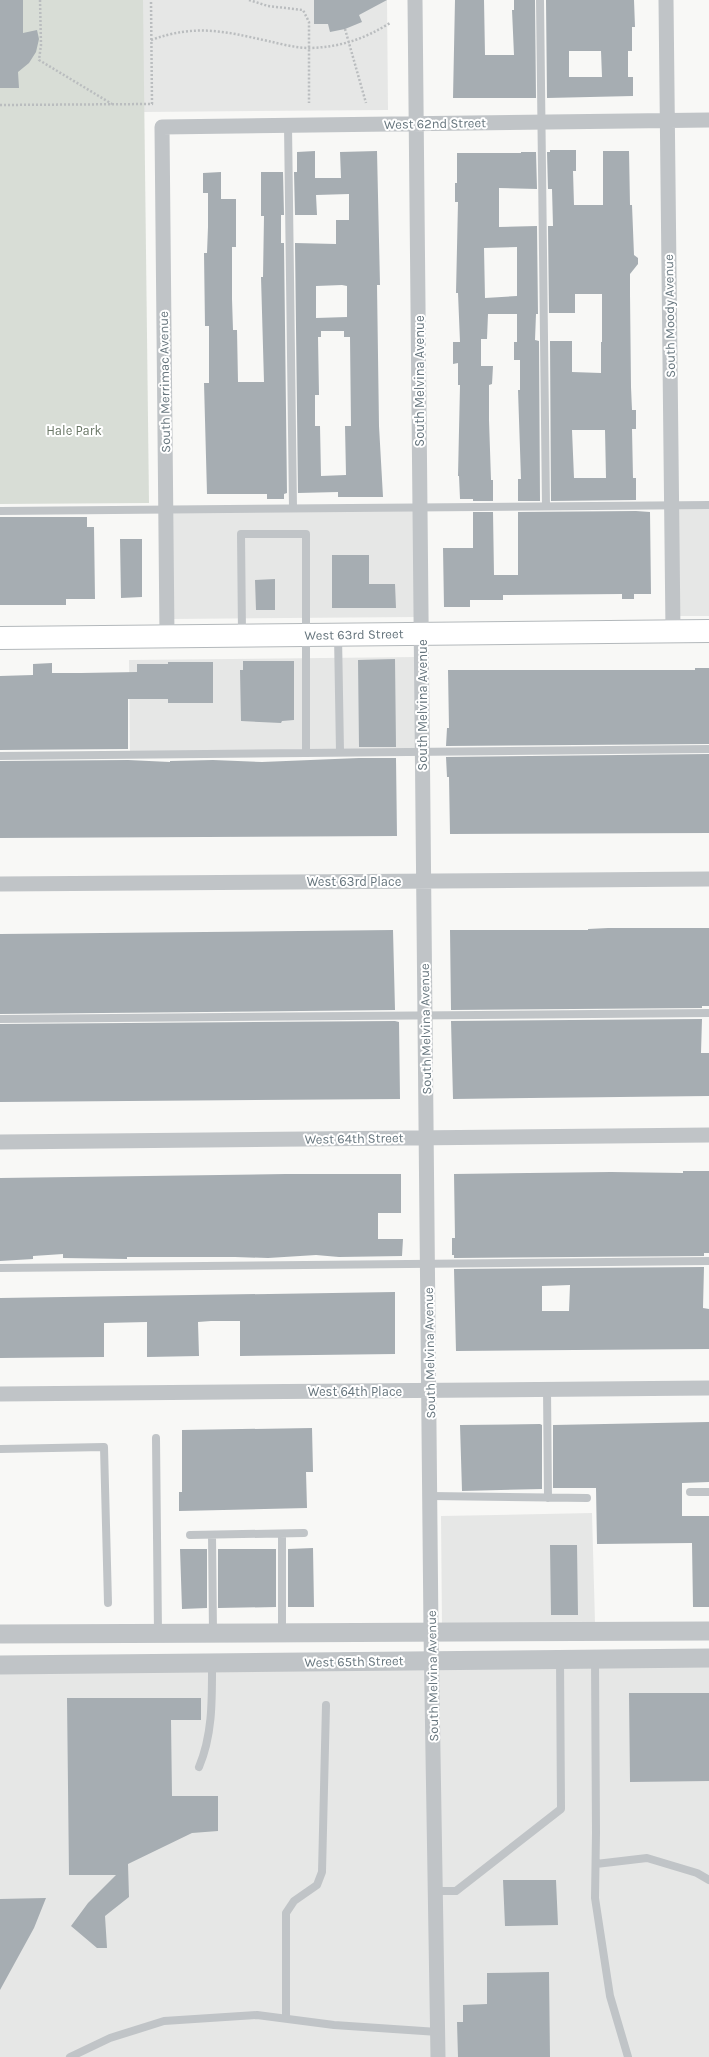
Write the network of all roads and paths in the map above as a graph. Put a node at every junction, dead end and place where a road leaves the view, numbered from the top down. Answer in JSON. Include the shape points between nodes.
{"nodes":[{"id":1,"x":40,"y":0,"type":"edge"},
{"id":2,"x":151,"y":0,"type":"edge"},
{"id":3,"x":248,"y":0,"type":"edge"},
{"id":4,"x":415,"y":0,"type":"edge"},
{"id":5,"x":540,"y":0,"type":"edge"},
{"id":6,"x":666,"y":0,"type":"edge"},
{"id":7,"x":390,"y":23,"type":"dead end"},
{"id":8,"x":346,"y":29,"type":"dead end"},
{"id":9,"x":151,"y":40,"type":"junction"},
{"id":10,"x":349,"y":43,"type":"junction"},
{"id":11,"x":309,"y":48,"type":"junction"},
{"id":12,"x":309,"y":103,"type":"dead end"},
{"id":13,"x":366,"y":103,"type":"dead end"},
{"id":14,"x":113,"y":104,"type":"junction"},
{"id":15,"x":0,"y":105,"type":"edge"},
{"id":16,"x":709,"y":120,"type":"edge"},
{"id":17,"x":666,"y":121,"type":"junction"},
{"id":18,"x":542,"y":122,"type":"junction"},
{"id":19,"x":416,"y":123,"type":"junction"},
{"id":20,"x":288,"y":125,"type":"junction"},
{"id":21,"x":162,"y":127,"type":"joint"},
{"id":22,"x":671,"y":505,"type":"junction"},
{"id":23,"x":709,"y":505,"type":"edge"},
{"id":24,"x":420,"y":506,"type":"junction"},
{"id":25,"x":546,"y":506,"type":"junction"},
{"id":26,"x":293,"y":508,"type":"junction"},
{"id":27,"x":166,"y":509,"type":"junction"},
{"id":28,"x":0,"y":511,"type":"edge"},
{"id":29,"x":673,"y":631,"type":"junction"},
{"id":30,"x":709,"y":631,"type":"edge"},
{"id":31,"x":421,"y":634,"type":"junction"},
{"id":32,"x":306,"y":635,"type":"junction"},
{"id":33,"x":338,"y":635,"type":"junction"},
{"id":34,"x":167,"y":636,"type":"junction"},
{"id":35,"x":242,"y":636,"type":"junction"},
{"id":36,"x":0,"y":638,"type":"edge"},
{"id":37,"x":709,"y":749,"type":"edge"},
{"id":38,"x":340,"y":752,"type":"junction"},
{"id":39,"x":422,"y":752,"type":"junction"},
{"id":40,"x":306,"y":753,"type":"junction"},
{"id":41,"x":0,"y":756,"type":"edge"},
{"id":42,"x":709,"y":879,"type":"edge"},
{"id":43,"x":423,"y":881,"type":"junction"},
{"id":44,"x":0,"y":884,"type":"edge"},
{"id":45,"x":709,"y":1013,"type":"edge"},
{"id":46,"x":425,"y":1015,"type":"junction"},
{"id":47,"x":0,"y":1018,"type":"edge"},
{"id":48,"x":709,"y":1135,"type":"edge"},
{"id":49,"x":426,"y":1137,"type":"junction"},
{"id":50,"x":0,"y":1142,"type":"edge"},
{"id":51,"x":709,"y":1261,"type":"edge"},
{"id":52,"x":427,"y":1263,"type":"junction"},
{"id":53,"x":0,"y":1268,"type":"edge"},
{"id":54,"x":709,"y":1388,"type":"edge"},
{"id":55,"x":547,"y":1389,"type":"junction"},
{"id":56,"x":430,"y":1390,"type":"junction"},
{"id":57,"x":0,"y":1394,"type":"edge"},
{"id":58,"x":156,"y":1438,"type":"dead end"},
{"id":59,"x":0,"y":1449,"type":"edge"},
{"id":60,"x":690,"y":1492,"type":"dead end"},
{"id":61,"x":709,"y":1492,"type":"edge"},
{"id":62,"x":430,"y":1496,"type":"junction"},
{"id":63,"x":548,"y":1498,"type":"junction"},
{"id":64,"x":587,"y":1498,"type":"dead end"},
{"id":65,"x":304,"y":1533,"type":"dead end"},
{"id":66,"x":282,"y":1534,"type":"junction"},
{"id":67,"x":190,"y":1535,"type":"dead end"},
{"id":68,"x":212,"y":1535,"type":"junction"},
{"id":69,"x":108,"y":1603,"type":"dead end"},
{"id":70,"x":709,"y":1631,"type":"edge"},
{"id":71,"x":431,"y":1632,"type":"junction"},
{"id":72,"x":158,"y":1633,"type":"junction"},
{"id":73,"x":213,"y":1633,"type":"junction"},
{"id":74,"x":282,"y":1633,"type":"junction"},
{"id":75,"x":0,"y":1634,"type":"edge"},
{"id":76,"x":709,"y":1658,"type":"edge"},
{"id":77,"x":560,"y":1659,"type":"junction"},
{"id":78,"x":595,"y":1659,"type":"junction"},
{"id":79,"x":431,"y":1660,"type":"junction"},
{"id":80,"x":212,"y":1662,"type":"junction"},
{"id":81,"x":0,"y":1665,"type":"edge"},
{"id":82,"x":326,"y":1705,"type":"dead end"},
{"id":83,"x":199,"y":1767,"type":"dead end"},
{"id":84,"x":596,"y":1864,"type":"junction"},
{"id":85,"x":709,"y":1880,"type":"edge"},
{"id":86,"x":435,"y":1891,"type":"junction"},
{"id":87,"x":286,"y":2018,"type":"junction"},
{"id":88,"x":438,"y":2032,"type":"junction"},
{"id":89,"x":70,"y":2057,"type":"edge"},
{"id":90,"x":438,"y":2057,"type":"edge"},
{"id":91,"x":628,"y":2057,"type":"edge"}],
"edges":[{"from":1,"to":14,"type":"path","via":[[39,60]]},
{"from":2,"to":9,"type":"path"},
{"from":3,"to":11,"type":"path","via":[[268,6],[303,10],[309,22]]},
{"from":4,"to":19,"type":"street","name":"South Melvina Avenue"},
{"from":5,"to":18,"type":"lane"},
{"from":6,"to":17,"type":"street","name":"South Moody Avenue"},
{"from":7,"to":10,"type":"path"},
{"from":8,"to":10,"type":"path"},
{"from":9,"to":11,"type":"path","via":[[164,35],[196,30],[218,30]]},
{"from":9,"to":14,"type":"path","via":[[152,104]]},
{"from":10,"to":11,"type":"path"},
{"from":10,"to":13,"type":"path"},
{"from":11,"to":12,"type":"path"},
{"from":14,"to":15,"type":"path"},
{"from":16,"to":17,"type":"street","name":"West 62nd Street"},
{"from":17,"to":18,"type":"street","name":"West 62nd Street"},
{"from":17,"to":22,"type":"street","name":"South Moody Avenue"},
{"from":18,"to":19,"type":"street","name":"West 62nd Street"},
{"from":18,"to":25,"type":"lane"},
{"from":19,"to":20,"type":"street","name":"West 62nd Street"},
{"from":19,"to":24,"type":"street","name":"South Melvina Avenue"},
{"from":20,"to":21,"type":"street","name":"West 62nd Street"},
{"from":20,"to":26,"type":"lane"},
{"from":21,"to":27,"type":"street","name":"South Merrimac Avenue"},
{"from":22,"to":23,"type":"lane"},
{"from":22,"to":25,"type":"lane"},
{"from":22,"to":29,"type":"street","name":"South Moody Avenue"},
{"from":24,"to":25,"type":"lane"},
{"from":24,"to":26,"type":"lane"},
{"from":24,"to":31,"type":"street","name":"South Melvina Avenue"},
{"from":26,"to":27,"type":"lane"},
{"from":27,"to":28,"type":"lane"},
{"from":27,"to":34,"type":"street","name":"South Merrimac Avenue"},
{"from":29,"to":30,"type":"main road","name":"West 63rd Street"},
{"from":29,"to":31,"type":"main road","name":"West 63rd Street"},
{"from":31,"to":33,"type":"main road","name":"West 63rd Street"},
{"from":31,"to":39,"type":"street","name":"South Melvina Avenue"},
{"from":32,"to":33,"type":"main road","name":"West 63rd Street"},
{"from":32,"to":35,"type":"main road","name":"West 63rd Street"},
{"from":32,"to":35,"type":"lane","via":[[306,534],[241,534]]},
{"from":32,"to":40,"type":"lane"},
{"from":33,"to":38,"type":"lane"},
{"from":34,"to":35,"type":"main road","name":"West 63rd Street"},
{"from":34,"to":36,"type":"main road","name":"West 63rd Street"},
{"from":37,"to":39,"type":"lane"},
{"from":38,"to":39,"type":"lane"},
{"from":38,"to":40,"type":"lane"},
{"from":39,"to":43,"type":"street","name":"South Melvina Avenue"},
{"from":40,"to":41,"type":"lane"},
{"from":42,"to":43,"type":"street","name":"West 63rd Place"},
{"from":43,"to":44,"type":"street","name":"West 63rd Place"},
{"from":43,"to":46,"type":"street","name":"South Melvina Avenue"},
{"from":45,"to":46,"type":"lane"},
{"from":46,"to":47,"type":"lane"},
{"from":46,"to":49,"type":"street","name":"South Melvina Avenue"},
{"from":48,"to":49,"type":"street","name":"West 64th Street"},
{"from":49,"to":50,"type":"street","name":"West 64th Street"},
{"from":49,"to":52,"type":"street","name":"South Melvina Avenue"},
{"from":51,"to":52,"type":"lane"},
{"from":52,"to":53,"type":"lane"},
{"from":52,"to":56,"type":"street","name":"South Melvina Avenue"},
{"from":54,"to":55,"type":"street","name":"West 64th Place"},
{"from":55,"to":56,"type":"street","name":"West 64th Place"},
{"from":55,"to":63,"type":"lane"},
{"from":56,"to":57,"type":"street","name":"West 64th Place"},
{"from":56,"to":62,"type":"street","name":"South Melvina Avenue"},
{"from":58,"to":72,"type":"lane"},
{"from":59,"to":69,"type":"lane","via":[[104,1447]]},
{"from":60,"to":61,"type":"lane"},
{"from":62,"to":63,"type":"lane"},
{"from":62,"to":71,"type":"street","name":"South Melvina Avenue"},
{"from":63,"to":64,"type":"lane"},
{"from":65,"to":66,"type":"lane"},
{"from":66,"to":68,"type":"lane"},
{"from":66,"to":74,"type":"lane"},
{"from":67,"to":68,"type":"lane"},
{"from":68,"to":73,"type":"lane"},
{"from":70,"to":71,"type":"street"},
{"from":71,"to":74,"type":"street"},
{"from":71,"to":79,"type":"street","name":"South Melvina Avenue"},
{"from":72,"to":73,"type":"street"},
{"from":72,"to":75,"type":"street"},
{"from":73,"to":74,"type":"street"},
{"from":76,"to":78,"type":"street","name":"West 65th Street"},
{"from":77,"to":78,"type":"street","name":"West 65th Street"},
{"from":77,"to":79,"type":"street","name":"West 65th Street"},
{"from":77,"to":86,"type":"lane","via":[[561,1809],[456,1891]]},
{"from":78,"to":84,"type":"lane"},
{"from":79,"to":80,"type":"street","name":"West 65th Street"},
{"from":79,"to":86,"type":"street","name":"South Melvina Avenue"},
{"from":80,"to":81,"type":"street","name":"West 65th Street"},
{"from":80,"to":83,"type":"lane","via":[[211,1720],[205,1753]]},
{"from":82,"to":87,"type":"lane","via":[[322,1872],[317,1885],[294,1901],[286,1913]]},
{"from":84,"to":85,"type":"lane","via":[[647,1858],[697,1873]]},
{"from":84,"to":91,"type":"lane","via":[[595,1898],[610,1996]]},
{"from":86,"to":88,"type":"street","name":"South Melvina Avenue"},
{"from":87,"to":88,"type":"lane","via":[[334,2025]]},
{"from":87,"to":89,"type":"lane","via":[[257,2015],[164,2021],[110,2038]]},
{"from":88,"to":90,"type":"street","name":"South Melvina Avenue"}]}
